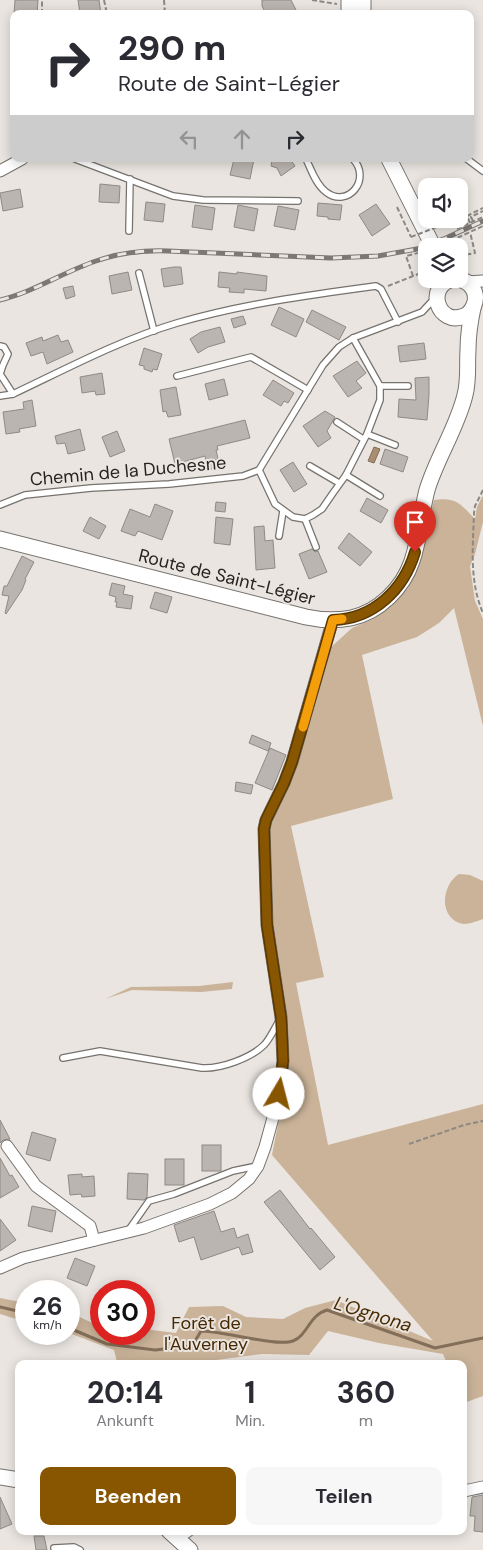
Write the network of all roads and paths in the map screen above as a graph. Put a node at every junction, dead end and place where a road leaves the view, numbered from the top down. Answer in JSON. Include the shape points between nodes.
{"nodes":[{"id":1,"x":312,"y":0,"type":"edge"},
{"id":2,"x":347,"y":6,"type":"edge"},
{"id":3,"x":16,"y":162,"type":"edge"},
{"id":4,"x":83,"y":162,"type":"edge"},
{"id":5,"x":307,"y":162,"type":"edge"},
{"id":6,"x":355,"y":162,"type":"edge"},
{"id":7,"x":391,"y":162,"type":"edge"},
{"id":8,"x":471,"y":162,"type":"edge"},
{"id":9,"x":0,"y":170,"type":"edge"},
{"id":10,"x":483,"y":171,"type":"edge"},
{"id":11,"x":130,"y":179,"type":"junction"},
{"id":12,"x":298,"y":201,"type":"dead end"},
{"id":13,"x":483,"y":210,"type":"edge"},
{"id":14,"x":468,"y":216,"type":"edge"},
{"id":15,"x":483,"y":216,"type":"edge"},
{"id":16,"x":468,"y":217,"type":"edge"},
{"id":17,"x":472,"y":222,"type":"junction"},
{"id":18,"x":483,"y":226,"type":"edge"},
{"id":19,"x":435,"y":228,"type":"edge"},
{"id":20,"x":457,"y":229,"type":"dead end"},
{"id":21,"x":129,"y":230,"type":"dead end"},
{"id":22,"x":470,"y":232,"type":"junction"},
{"id":23,"x":411,"y":236,"type":"dead end"},
{"id":24,"x":429,"y":238,"type":"edge"},
{"id":25,"x":456,"y":238,"type":"edge"},
{"id":26,"x":418,"y":252,"type":"edge"},
{"id":27,"x":468,"y":254,"type":"edge"},
{"id":28,"x":139,"y":272,"type":"dead end"},
{"id":29,"x":418,"y":274,"type":"edge"},
{"id":30,"x":413,"y":276,"type":"junction"},
{"id":31,"x":468,"y":279,"type":"edge"},
{"id":32,"x":483,"y":280,"type":"edge"},
{"id":33,"x":468,"y":284,"type":"edge"},
{"id":34,"x":438,"y":288,"type":"edge"},
{"id":35,"x":381,"y":289,"type":"junction"},
{"id":36,"x":477,"y":304,"type":"edge"},
{"id":37,"x":436,"y":313,"type":"junction"},
{"id":38,"x":398,"y":322,"type":"junction"},
{"id":39,"x":154,"y":331,"type":"junction"},
{"id":40,"x":353,"y":338,"type":"junction"},
{"id":41,"x":0,"y":346,"type":"edge"},
{"id":42,"x":468,"y":350,"type":"junction"},
{"id":43,"x":177,"y":376,"type":"dead end"},
{"id":44,"x":380,"y":386,"type":"junction"},
{"id":45,"x":408,"y":386,"type":"dead end"},
{"id":46,"x":308,"y":390,"type":"junction"},
{"id":47,"x":13,"y":394,"type":"junction"},
{"id":48,"x":0,"y":396,"type":"edge"},
{"id":49,"x":337,"y":422,"type":"dead end"},
{"id":50,"x":365,"y":436,"type":"junction"},
{"id":51,"x":395,"y":445,"type":"dead end"},
{"id":52,"x":310,"y":466,"type":"dead end"},
{"id":53,"x":259,"y":470,"type":"junction"},
{"id":54,"x":346,"y":475,"type":"junction"},
{"id":55,"x":339,"y":483,"type":"junction"},
{"id":56,"x":483,"y":490,"type":"edge"},
{"id":57,"x":380,"y":496,"type":"dead end"},
{"id":58,"x":0,"y":504,"type":"edge"},
{"id":59,"x":283,"y":511,"type":"junction"},
{"id":60,"x":305,"y":519,"type":"junction"},
{"id":61,"x":278,"y":536,"type":"dead end"},
{"id":62,"x":0,"y":540,"type":"edge"},
{"id":63,"x":316,"y":547,"type":"dead end"},
{"id":64,"x":483,"y":613,"type":"edge"},
{"id":65,"x":333,"y":620,"type":"junction"},
{"id":66,"x":281,"y":1017,"type":"junction"},
{"id":67,"x":63,"y":1058,"type":"dead end"},
{"id":68,"x":483,"y":1121,"type":"edge"},
{"id":69,"x":409,"y":1144,"type":"dead end"},
{"id":70,"x":7,"y":1146,"type":"dead end"},
{"id":71,"x":260,"y":1162,"type":"junction"},
{"id":72,"x":126,"y":1233,"type":"junction"},
{"id":73,"x":94,"y":1240,"type":"junction"},
{"id":74,"x":0,"y":1268,"type":"edge"},
{"id":75,"x":0,"y":1477,"type":"edge"},
{"id":76,"x":15,"y":1479,"type":"edge"},
{"id":77,"x":483,"y":1487,"type":"edge"},
{"id":78,"x":467,"y":1490,"type":"edge"},
{"id":79,"x":179,"y":1535,"type":"edge"},
{"id":80,"x":54,"y":1548,"type":"dead end"},
{"id":81,"x":80,"y":1550,"type":"edge"},
{"id":82,"x":190,"y":1550,"type":"edge"}],
"edges":[{"from":1,"to":2,"type":"path"},
{"from":3,"to":9,"type":"street"},
{"from":4,"to":11,"type":"lane"},
{"from":5,"to":6,"type":"lane","via":[[326,193],[344,197],[359,184],[360,168]]},
{"from":7,"to":24,"type":"main road"},
{"from":8,"to":10,"type":"lane"},
{"from":11,"to":12,"type":"lane","via":[[173,196],[203,200]]},
{"from":11,"to":21,"type":"lane"},
{"from":13,"to":14,"type":"path"},
{"from":13,"to":17,"type":"path","via":[[471,217]]},
{"from":15,"to":17,"type":"path"},
{"from":16,"to":17,"type":"path"},
{"from":17,"to":20,"type":"path"},
{"from":18,"to":22,"type":"path"},
{"from":19,"to":23,"type":"path","bridge":true},
{"from":22,"to":25,"type":"path"},
{"from":22,"to":27,"type":"path","via":[[475,253]]},
{"from":26,"to":30,"type":"path","via":[[406,256]]},
{"from":28,"to":39,"type":"lane"},
{"from":29,"to":30,"type":"path"},
{"from":30,"to":35,"type":"path"},
{"from":31,"to":32,"type":"street"},
{"from":33,"to":36,"type":"main road","via":[[475,292]]},
{"from":34,"to":37,"type":"main road","via":[[439,308]]},
{"from":35,"to":38,"type":"lane"},
{"from":35,"to":39,"type":"lane","via":[[376,286],[240,307]]},
{"from":36,"to":37,"type":"main road","via":[[462,317]]},
{"from":36,"to":42,"type":"main road","name":"Route de Saint-Légier"},
{"from":37,"to":38,"type":"lane"},
{"from":37,"to":42,"type":"main road","name":"Route de Saint-Légier","via":[[460,332]]},
{"from":38,"to":40,"type":"lane"},
{"from":39,"to":47,"type":"lane"},
{"from":40,"to":44,"type":"lane"},
{"from":40,"to":46,"type":"lane","via":[[339,347],[323,365]]},
{"from":41,"to":47,"type":"lane","via":[[8,354],[0,374]]},
{"from":42,"to":65,"type":"main road","name":"Route de Saint-Légier","via":[[465,395],[429,483],[408,571],[391,595],[378,606],[352,618]]},
{"from":43,"to":46,"type":"lane","via":[[251,357]]},
{"from":44,"to":45,"type":"lane"},
{"from":44,"to":50,"type":"lane","via":[[380,400]]},
{"from":46,"to":53,"type":"lane"},
{"from":47,"to":48,"type":"lane"},
{"from":49,"to":50,"type":"lane"},
{"from":50,"to":51,"type":"lane"},
{"from":50,"to":54,"type":"lane"},
{"from":52,"to":55,"type":"lane"},
{"from":53,"to":58,"type":"lane","name":"Chemin de la Duchesne","via":[[243,476],[169,484],[25,494]]},
{"from":53,"to":59,"type":"lane","via":[[275,504]]},
{"from":54,"to":55,"type":"lane"},
{"from":54,"to":57,"type":"lane"},
{"from":55,"to":60,"type":"lane","via":[[322,509]]},
{"from":56,"to":64,"type":"path","via":[[474,513],[472,567],[477,600]]},
{"from":59,"to":60,"type":"lane","via":[[292,517]]},
{"from":59,"to":61,"type":"lane"},
{"from":60,"to":63,"type":"lane"},
{"from":62,"to":65,"type":"main road","name":"Route de Saint-Légier","via":[[293,614]]},
{"from":65,"to":66,"type":"street","via":[[292,762],[264,829],[267,925]]},
{"from":66,"to":67,"type":"lane","via":[[261,1048],[238,1061],[214,1068],[100,1052]]},
{"from":66,"to":71,"type":"street","via":[[282,1073]]},
{"from":68,"to":69,"type":"path"},
{"from":70,"to":73,"type":"street","via":[[36,1186],[90,1226]]},
{"from":71,"to":72,"type":"street","via":[[249,1179],[223,1198]]},
{"from":71,"to":72,"type":"lane","via":[[149,1201]]},
{"from":72,"to":73,"type":"street"},
{"from":73,"to":74,"type":"street","via":[[23,1258]]},
{"from":75,"to":76,"type":"main road"},
{"from":77,"to":78,"type":"street"},
{"from":79,"to":82,"type":"main road"},
{"from":80,"to":81,"type":"lane","via":[[74,1547]]}]}
